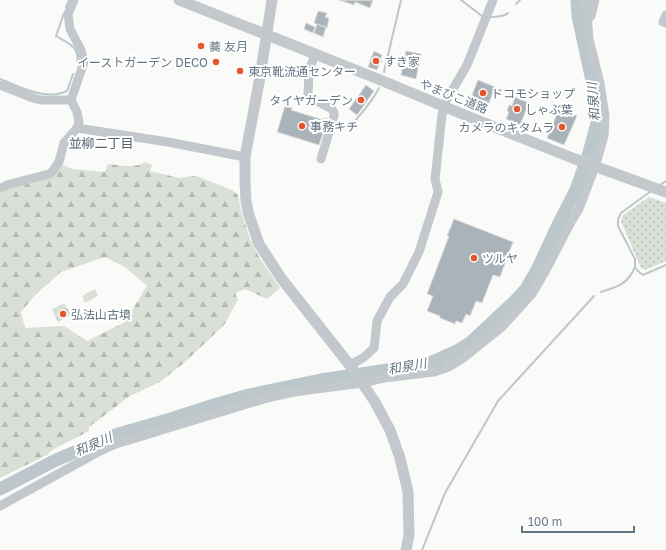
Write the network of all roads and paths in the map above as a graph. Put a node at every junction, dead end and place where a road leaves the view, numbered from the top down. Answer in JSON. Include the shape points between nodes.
{"nodes":[{"id":1,"x":74,"y":0,"type":"edge"},
{"id":2,"x":179,"y":0,"type":"edge"},
{"id":3,"x":272,"y":0,"type":"edge"},
{"id":4,"x":493,"y":0,"type":"edge"},
{"id":5,"x":586,"y":0,"type":"edge"},
{"id":6,"x":595,"y":0,"type":"edge"},
{"id":7,"x":203,"y":4,"type":"edge"},
{"id":8,"x":666,"y":15,"type":"edge"},
{"id":9,"x":587,"y":20,"type":"junction"},
{"id":10,"x":666,"y":23,"type":"edge"},
{"id":11,"x":267,"y":35,"type":"junction"},
{"id":12,"x":314,"y":54,"type":"junction"},
{"id":13,"x":0,"y":85,"type":"edge"},
{"id":14,"x":71,"y":100,"type":"junction"},
{"id":15,"x":444,"y":106,"type":"junction"},
{"id":16,"x":77,"y":128,"type":"junction"},
{"id":17,"x":245,"y":157,"type":"junction"},
{"id":18,"x":320,"y":159,"type":"dead end"},
{"id":19,"x":593,"y":166,"type":"junction"},
{"id":20,"x":0,"y":188,"type":"edge"},
{"id":21,"x":659,"y":190,"type":"edge"},
{"id":22,"x":351,"y":367,"type":"junction"},
{"id":23,"x":361,"y":381,"type":"junction"},
{"id":24,"x":0,"y":506,"type":"edge"},
{"id":25,"x":406,"y":550,"type":"edge"}],
"edges":[{"from":1,"to":14,"type":"street","via":[[68,14],[70,29],[84,62]]},
{"from":2,"to":7,"type":"street","name":"やまびこ道路"},
{"from":3,"to":11,"type":"street"},
{"from":4,"to":15,"type":"street","via":[[467,65]]},
{"from":5,"to":9,"type":"street"},
{"from":6,"to":9,"type":"street","via":[[591,16]]},
{"from":7,"to":11,"type":"street","name":"やまびこ道路"},
{"from":8,"to":10,"type":"street","via":[[663,22]]},
{"from":9,"to":19,"type":"street","via":[[605,116],[604,136]]},
{"from":11,"to":12,"type":"street","name":"やまびこ道路"},
{"from":11,"to":17,"type":"street"},
{"from":12,"to":15,"type":"street","name":"やまびこ道路"},
{"from":12,"to":18,"type":"street","via":[[309,71],[308,94],[310,98],[332,109],[334,113]]},
{"from":13,"to":14,"type":"street","via":[[41,100]]},
{"from":14,"to":16,"type":"street","via":[[77,112]]},
{"from":15,"to":19,"type":"street","name":"やまびこ道路"},
{"from":15,"to":22,"type":"street","via":[[435,179],[438,192],[419,252],[403,284],[390,297],[377,321],[374,348]]},
{"from":16,"to":17,"type":"street"},
{"from":16,"to":20,"type":"street","via":[[64,143],[59,162],[52,172]]},
{"from":17,"to":22,"type":"street","via":[[246,201],[259,244],[281,278]]},
{"from":19,"to":21,"type":"street","name":"やまびこ道路"},
{"from":19,"to":23,"type":"street","via":[[579,209],[546,270],[532,294],[502,327],[449,367],[434,372]]},
{"from":22,"to":23,"type":"street"},
{"from":23,"to":24,"type":"street","via":[[267,398],[116,444]]},
{"from":23,"to":25,"type":"street","via":[[390,430],[400,458],[408,492],[409,535]]}]}
